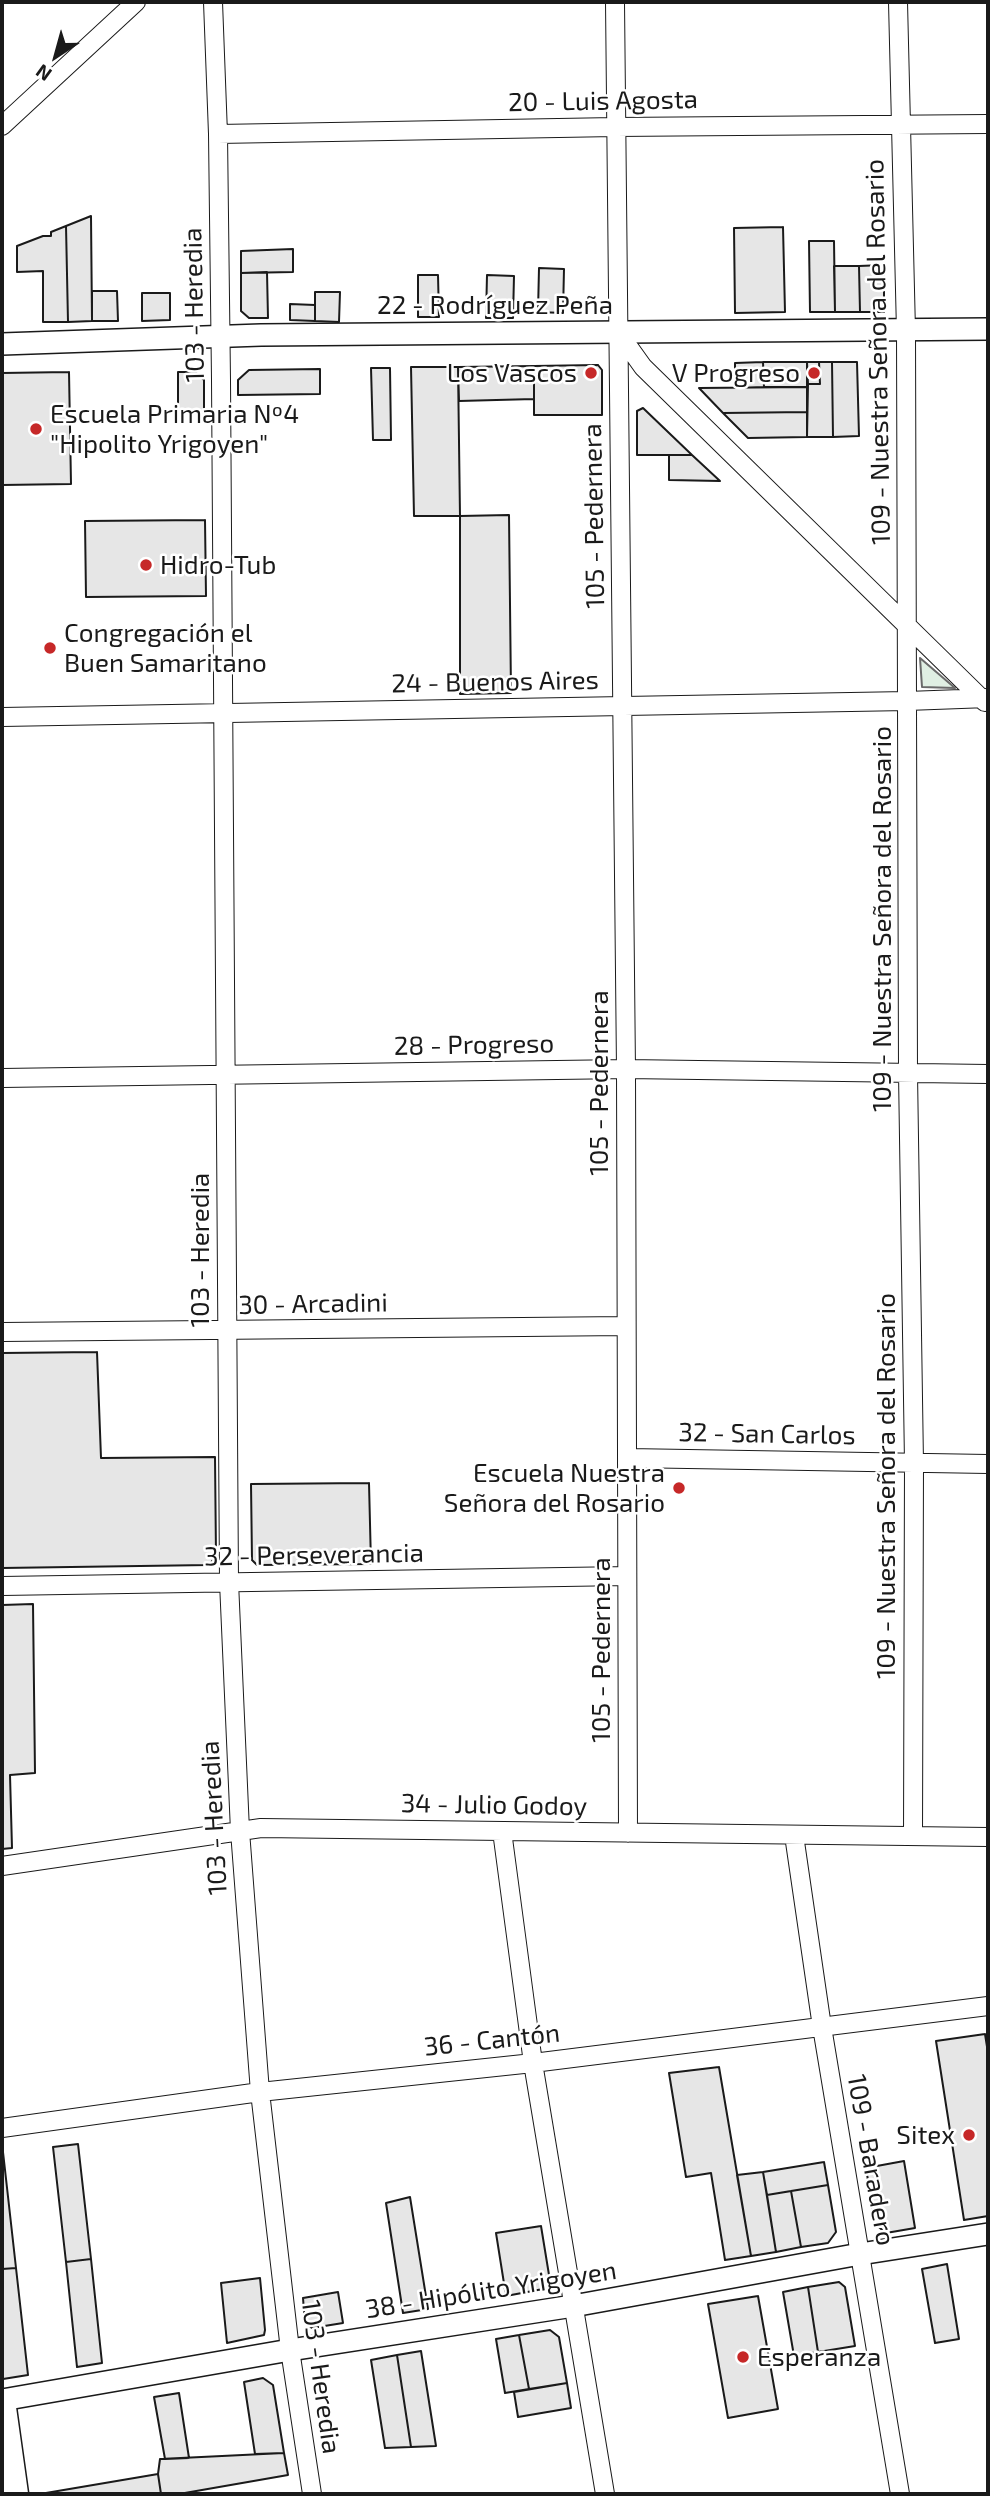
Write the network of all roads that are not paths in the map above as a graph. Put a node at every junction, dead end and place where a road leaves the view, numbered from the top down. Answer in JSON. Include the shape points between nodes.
{"nodes":[{"id":1,"x":136,"y":2,"type":"edge"},
{"id":2,"x":213,"y":2,"type":"edge"},
{"id":3,"x":615,"y":2,"type":"edge"},
{"id":4,"x":898,"y":2,"type":"edge"},
{"id":5,"x":901,"y":124,"type":"junction"},
{"id":6,"x":988,"y":124,"type":"edge"},
{"id":7,"x":2,"y":126,"type":"edge"},
{"id":8,"x":615,"y":127,"type":"junction"},
{"id":9,"x":218,"y":134,"type":"junction"},
{"id":10,"x":988,"y":329,"type":"edge"},
{"id":11,"x":906,"y":331,"type":"junction"},
{"id":12,"x":618,"y":332,"type":"junction"},
{"id":13,"x":220,"y":337,"type":"junction"},
{"id":14,"x":2,"y":344,"type":"edge"},
{"id":15,"x":906,"y":625,"type":"junction"},
{"id":16,"x":907,"y":701,"type":"junction"},
{"id":17,"x":986,"y":701,"type":"edge"},
{"id":18,"x":622,"y":706,"type":"junction"},
{"id":19,"x":224,"y":713,"type":"junction"},
{"id":20,"x":2,"y":717,"type":"edge"},
{"id":21,"x":626,"y":1069,"type":"junction"},
{"id":22,"x":225,"y":1073,"type":"junction"},
{"id":23,"x":908,"y":1073,"type":"junction"},
{"id":24,"x":988,"y":1074,"type":"edge"},
{"id":25,"x":2,"y":1078,"type":"edge"},
{"id":26,"x":626,"y":1326,"type":"junction"},
{"id":27,"x":226,"y":1331,"type":"junction"},
{"id":28,"x":2,"y":1332,"type":"edge"},
{"id":29,"x":628,"y":1458,"type":"junction"},
{"id":30,"x":914,"y":1463,"type":"junction"},
{"id":31,"x":988,"y":1464,"type":"edge"},
{"id":32,"x":626,"y":1576,"type":"junction"},
{"id":33,"x":229,"y":1582,"type":"junction"},
{"id":34,"x":2,"y":1586,"type":"edge"},
{"id":35,"x":240,"y":1831,"type":"junction"},
{"id":36,"x":502,"y":1831,"type":"junction"},
{"id":37,"x":628,"y":1833,"type":"junction"},
{"id":38,"x":794,"y":1835,"type":"junction"},
{"id":39,"x":913,"y":1836,"type":"junction"},
{"id":40,"x":988,"y":1837,"type":"edge"},
{"id":41,"x":2,"y":1866,"type":"edge"},
{"id":42,"x":988,"y":2007,"type":"edge"},
{"id":43,"x":822,"y":2027,"type":"junction"},
{"id":44,"x":533,"y":2063,"type":"junction"},
{"id":45,"x":260,"y":2092,"type":"junction"},
{"id":46,"x":2,"y":2128,"type":"edge"},
{"id":47,"x":988,"y":2234,"type":"edge"},
{"id":48,"x":860,"y":2254,"type":"junction"},
{"id":49,"x":573,"y":2306,"type":"junction"},
{"id":50,"x":290,"y":2350,"type":"junction"},
{"id":51,"x":2,"y":2400,"type":"edge"},
{"id":52,"x":2,"y":2408,"type":"edge"},
{"id":53,"x":14,"y":2494,"type":"edge"},
{"id":54,"x":312,"y":2494,"type":"edge"},
{"id":55,"x":605,"y":2494,"type":"edge"},
{"id":56,"x":900,"y":2494,"type":"edge"}],
"edges":[{"from":1,"to":7,"type":"street"},
{"from":2,"to":9,"type":"street","name":"103 - Heredia"},
{"from":3,"to":8,"type":"street","name":"105 - Pedernera"},
{"from":4,"to":5,"type":"street","name":"109 - Nuestra Señora del Rosario"},
{"from":5,"to":6,"type":"street","name":"20 - Luis Agosta"},
{"from":5,"to":8,"type":"street","name":"20 - Luis Agosta"},
{"from":5,"to":11,"type":"street","name":"109 - Nuestra Señora del Rosario"},
{"from":8,"to":9,"type":"street","name":"20 - Luis Agosta"},
{"from":8,"to":12,"type":"street","name":"105 - Pedernera"},
{"from":9,"to":13,"type":"street","name":"103 - Heredia"},
{"from":10,"to":11,"type":"street","name":"22 - Rodríguez Peña"},
{"from":11,"to":12,"type":"street","name":"22 - Rodríguez Peña"},
{"from":11,"to":15,"type":"street","name":"109 - Nuestra Señora del Rosario"},
{"from":12,"to":13,"type":"street","name":"22 - Rodríguez Peña"},
{"from":12,"to":15,"type":"street","via":[[643,367]]},
{"from":12,"to":18,"type":"street","name":"105 - Pedernera"},
{"from":13,"to":14,"type":"street","name":"22 - Rodríguez Peña"},
{"from":13,"to":19,"type":"street","name":"103 - Heredia"},
{"from":15,"to":16,"type":"street","name":"109 - Nuestra Señora del Rosario"},
{"from":15,"to":17,"type":"street"},
{"from":16,"to":17,"type":"street","name":"24 - Buenos Aires"},
{"from":16,"to":18,"type":"street","name":"24 - Buenos Aires"},
{"from":16,"to":23,"type":"street","name":"109 - Nuestra Señora del Rosario"},
{"from":18,"to":19,"type":"street","name":"24 - Buenos Aires"},
{"from":18,"to":21,"type":"street","name":"105 - Pedernera"},
{"from":19,"to":20,"type":"street","name":"24 - Buenos Aires"},
{"from":19,"to":22,"type":"street","name":"103 - Heredia"},
{"from":21,"to":22,"type":"street","name":"28 - Progreso"},
{"from":21,"to":23,"type":"street","name":"28 - Progreso"},
{"from":21,"to":26,"type":"street","name":"105 - Pedernera"},
{"from":22,"to":25,"type":"street","name":"28 - Progreso"},
{"from":22,"to":27,"type":"street","name":"103 - Heredia"},
{"from":23,"to":24,"type":"street","name":"28 - Progreso"},
{"from":23,"to":30,"type":"street","name":"109 - Nuestra Señora del Rosario"},
{"from":26,"to":27,"type":"street","name":"30 - Arcadini"},
{"from":26,"to":29,"type":"street","name":"105 - Pedernera"},
{"from":27,"to":28,"type":"street","name":"30 - Arcadini"},
{"from":27,"to":33,"type":"street","name":"103 - Heredia"},
{"from":29,"to":30,"type":"street","name":"32 - San Carlos"},
{"from":29,"to":32,"type":"street","name":"105 - Pedernera"},
{"from":30,"to":31,"type":"street","name":"32 - San Carlos"},
{"from":30,"to":39,"type":"street","name":"109 - Nuestra Señora del Rosario"},
{"from":32,"to":33,"type":"street","name":"32 - Perseverancia"},
{"from":32,"to":37,"type":"street","name":"105 - Pedernera"},
{"from":33,"to":34,"type":"street","name":"32 - Perseverancia"},
{"from":33,"to":35,"type":"street","name":"103 - Heredia"},
{"from":35,"to":36,"type":"street","name":"34 - Julio Godoy"},
{"from":35,"to":41,"type":"street","name":"34 - Julio Godoy"},
{"from":35,"to":45,"type":"street","name":"103 - Heredia"},
{"from":36,"to":37,"type":"street","name":"34 - Julio Godoy"},
{"from":36,"to":44,"type":"street"},
{"from":37,"to":38,"type":"street","name":"34 - Julio Godoy"},
{"from":38,"to":39,"type":"street","name":"34 - Julio Godoy"},
{"from":38,"to":43,"type":"street","name":"109 - Baradero"},
{"from":39,"to":40,"type":"street","name":"34 - Julio Godoy"},
{"from":42,"to":43,"type":"street","name":"36 - Cantón"},
{"from":43,"to":44,"type":"street","name":"36 - Cantón"},
{"from":43,"to":48,"type":"street","name":"109 - Baradero"},
{"from":44,"to":45,"type":"street","name":"36 - Cantón"},
{"from":44,"to":49,"type":"street"},
{"from":45,"to":46,"type":"street","name":"36 - Cantón"},
{"from":45,"to":50,"type":"street","name":"103 - Heredia"},
{"from":47,"to":48,"type":"street","name":"38 - Hipólito Yrigoyen"},
{"from":48,"to":49,"type":"street","name":"38 - Hipólito Yrigoyen"},
{"from":48,"to":56,"type":"street","name":"109 - Baradero"},
{"from":49,"to":50,"type":"street","name":"38 - Hipólito Yrigoyen"},
{"from":49,"to":55,"type":"street"},
{"from":50,"to":51,"type":"street","name":"38 - Hipólito Yrigoyen"},
{"from":50,"to":54,"type":"street","name":"103 - Heredia"},
{"from":52,"to":53,"type":"main road"}]}
